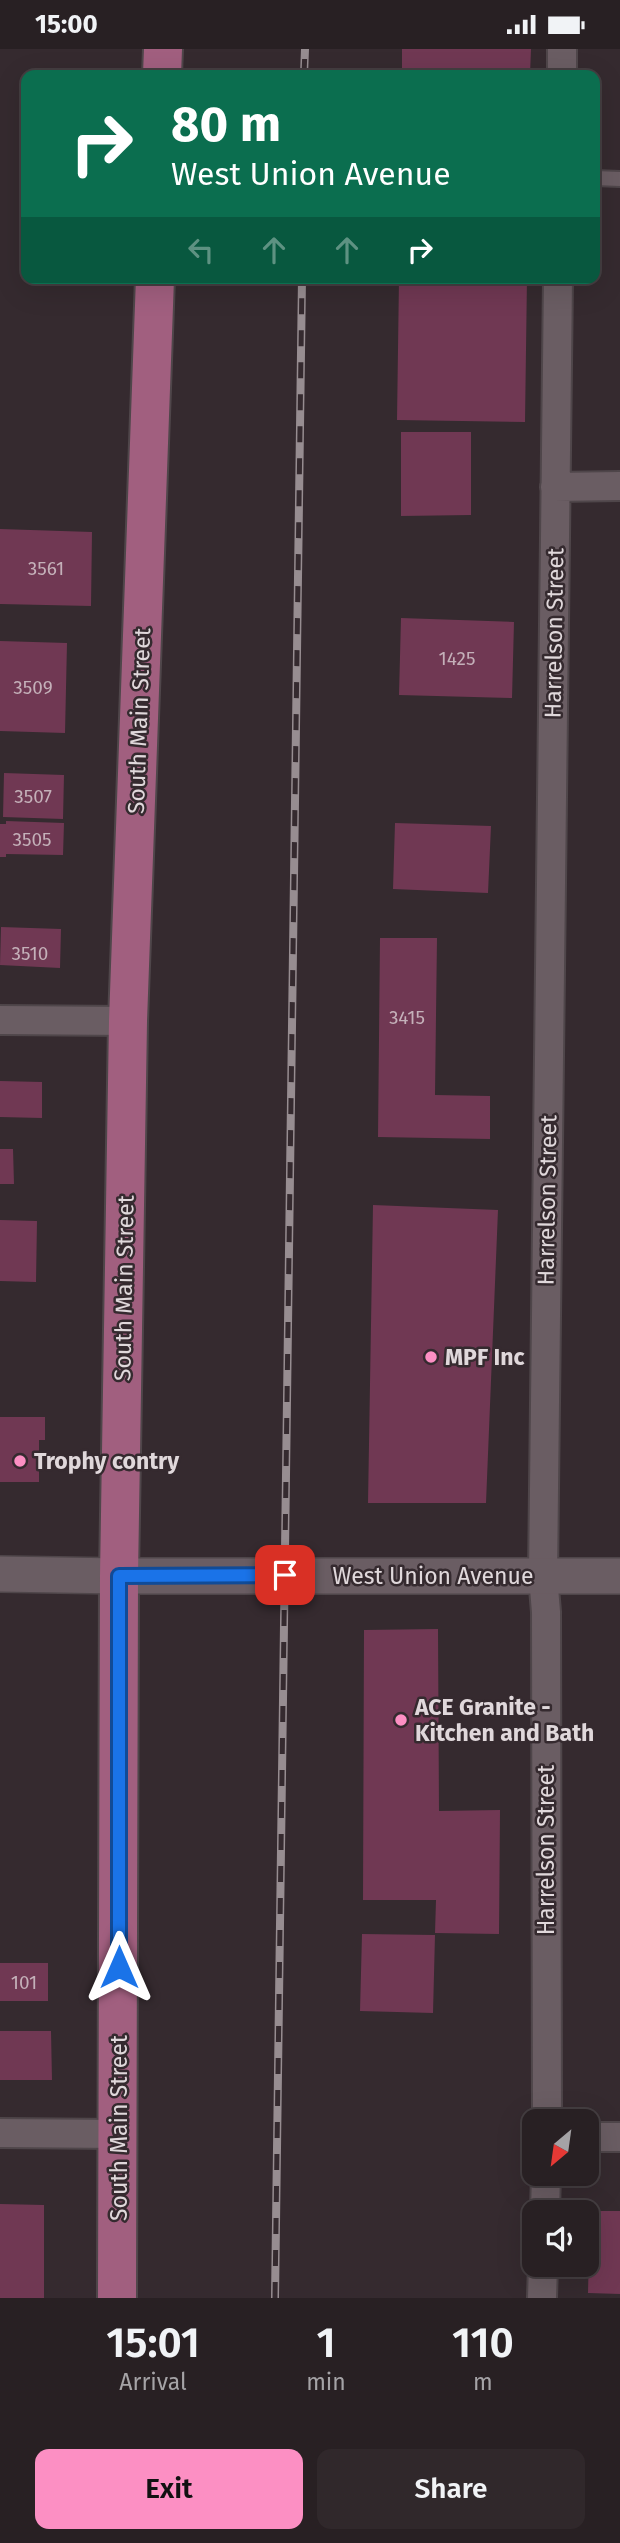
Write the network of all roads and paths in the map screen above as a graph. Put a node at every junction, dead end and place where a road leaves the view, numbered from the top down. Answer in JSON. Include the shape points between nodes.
{"nodes":[{"id":1,"x":163,"y":49,"type":"edge"},
{"id":2,"x":562,"y":49,"type":"edge"},
{"id":3,"x":162,"y":70,"type":"edge"},
{"id":4,"x":562,"y":70,"type":"edge"},
{"id":5,"x":600,"y":178,"type":"edge"},
{"id":6,"x":620,"y":179,"type":"edge"},
{"id":7,"x":155,"y":284,"type":"edge"},
{"id":8,"x":558,"y":284,"type":"edge"},
{"id":9,"x":620,"y":486,"type":"edge"},
{"id":10,"x":555,"y":487,"type":"junction"},
{"id":11,"x":0,"y":1020,"type":"edge"},
{"id":12,"x":128,"y":1021,"type":"junction"},
{"id":13,"x":0,"y":1574,"type":"edge"},
{"id":14,"x":119,"y":1576,"type":"junction"},
{"id":15,"x":543,"y":1576,"type":"junction"},
{"id":16,"x":620,"y":1576,"type":"edge"},
{"id":17,"x":547,"y":2109,"type":"edge"},
{"id":18,"x":0,"y":2133,"type":"edge"},
{"id":19,"x":120,"y":2134,"type":"junction"},
{"id":20,"x":599,"y":2137,"type":"edge"},
{"id":21,"x":620,"y":2137,"type":"edge"},
{"id":22,"x":543,"y":2277,"type":"edge"},
{"id":23,"x":117,"y":2298,"type":"edge"},
{"id":24,"x":542,"y":2298,"type":"edge"}],
"edges":[{"from":1,"to":3,"type":"main road"},
{"from":2,"to":4,"type":"street"},
{"from":5,"to":6,"type":"lane"},
{"from":7,"to":12,"type":"main road","name":"South Main Street"},
{"from":8,"to":10,"type":"street","name":"Harrelson Street"},
{"from":9,"to":10,"type":"street"},
{"from":10,"to":15,"type":"street","name":"Harrelson Street"},
{"from":11,"to":12,"type":"street"},
{"from":12,"to":14,"type":"main road","name":"South Main Street"},
{"from":13,"to":14,"type":"street","name":"West Union Avenue"},
{"from":14,"to":15,"type":"street","name":"West Union Avenue"},
{"from":14,"to":19,"type":"main road","name":"South Main Street"},
{"from":15,"to":16,"type":"street","name":"West Union Avenue"},
{"from":15,"to":17,"type":"street","name":"Harrelson Street"},
{"from":18,"to":19,"type":"street"},
{"from":19,"to":23,"type":"main road","name":"South Main Street"},
{"from":20,"to":21,"type":"street"},
{"from":22,"to":24,"type":"street"}]}
